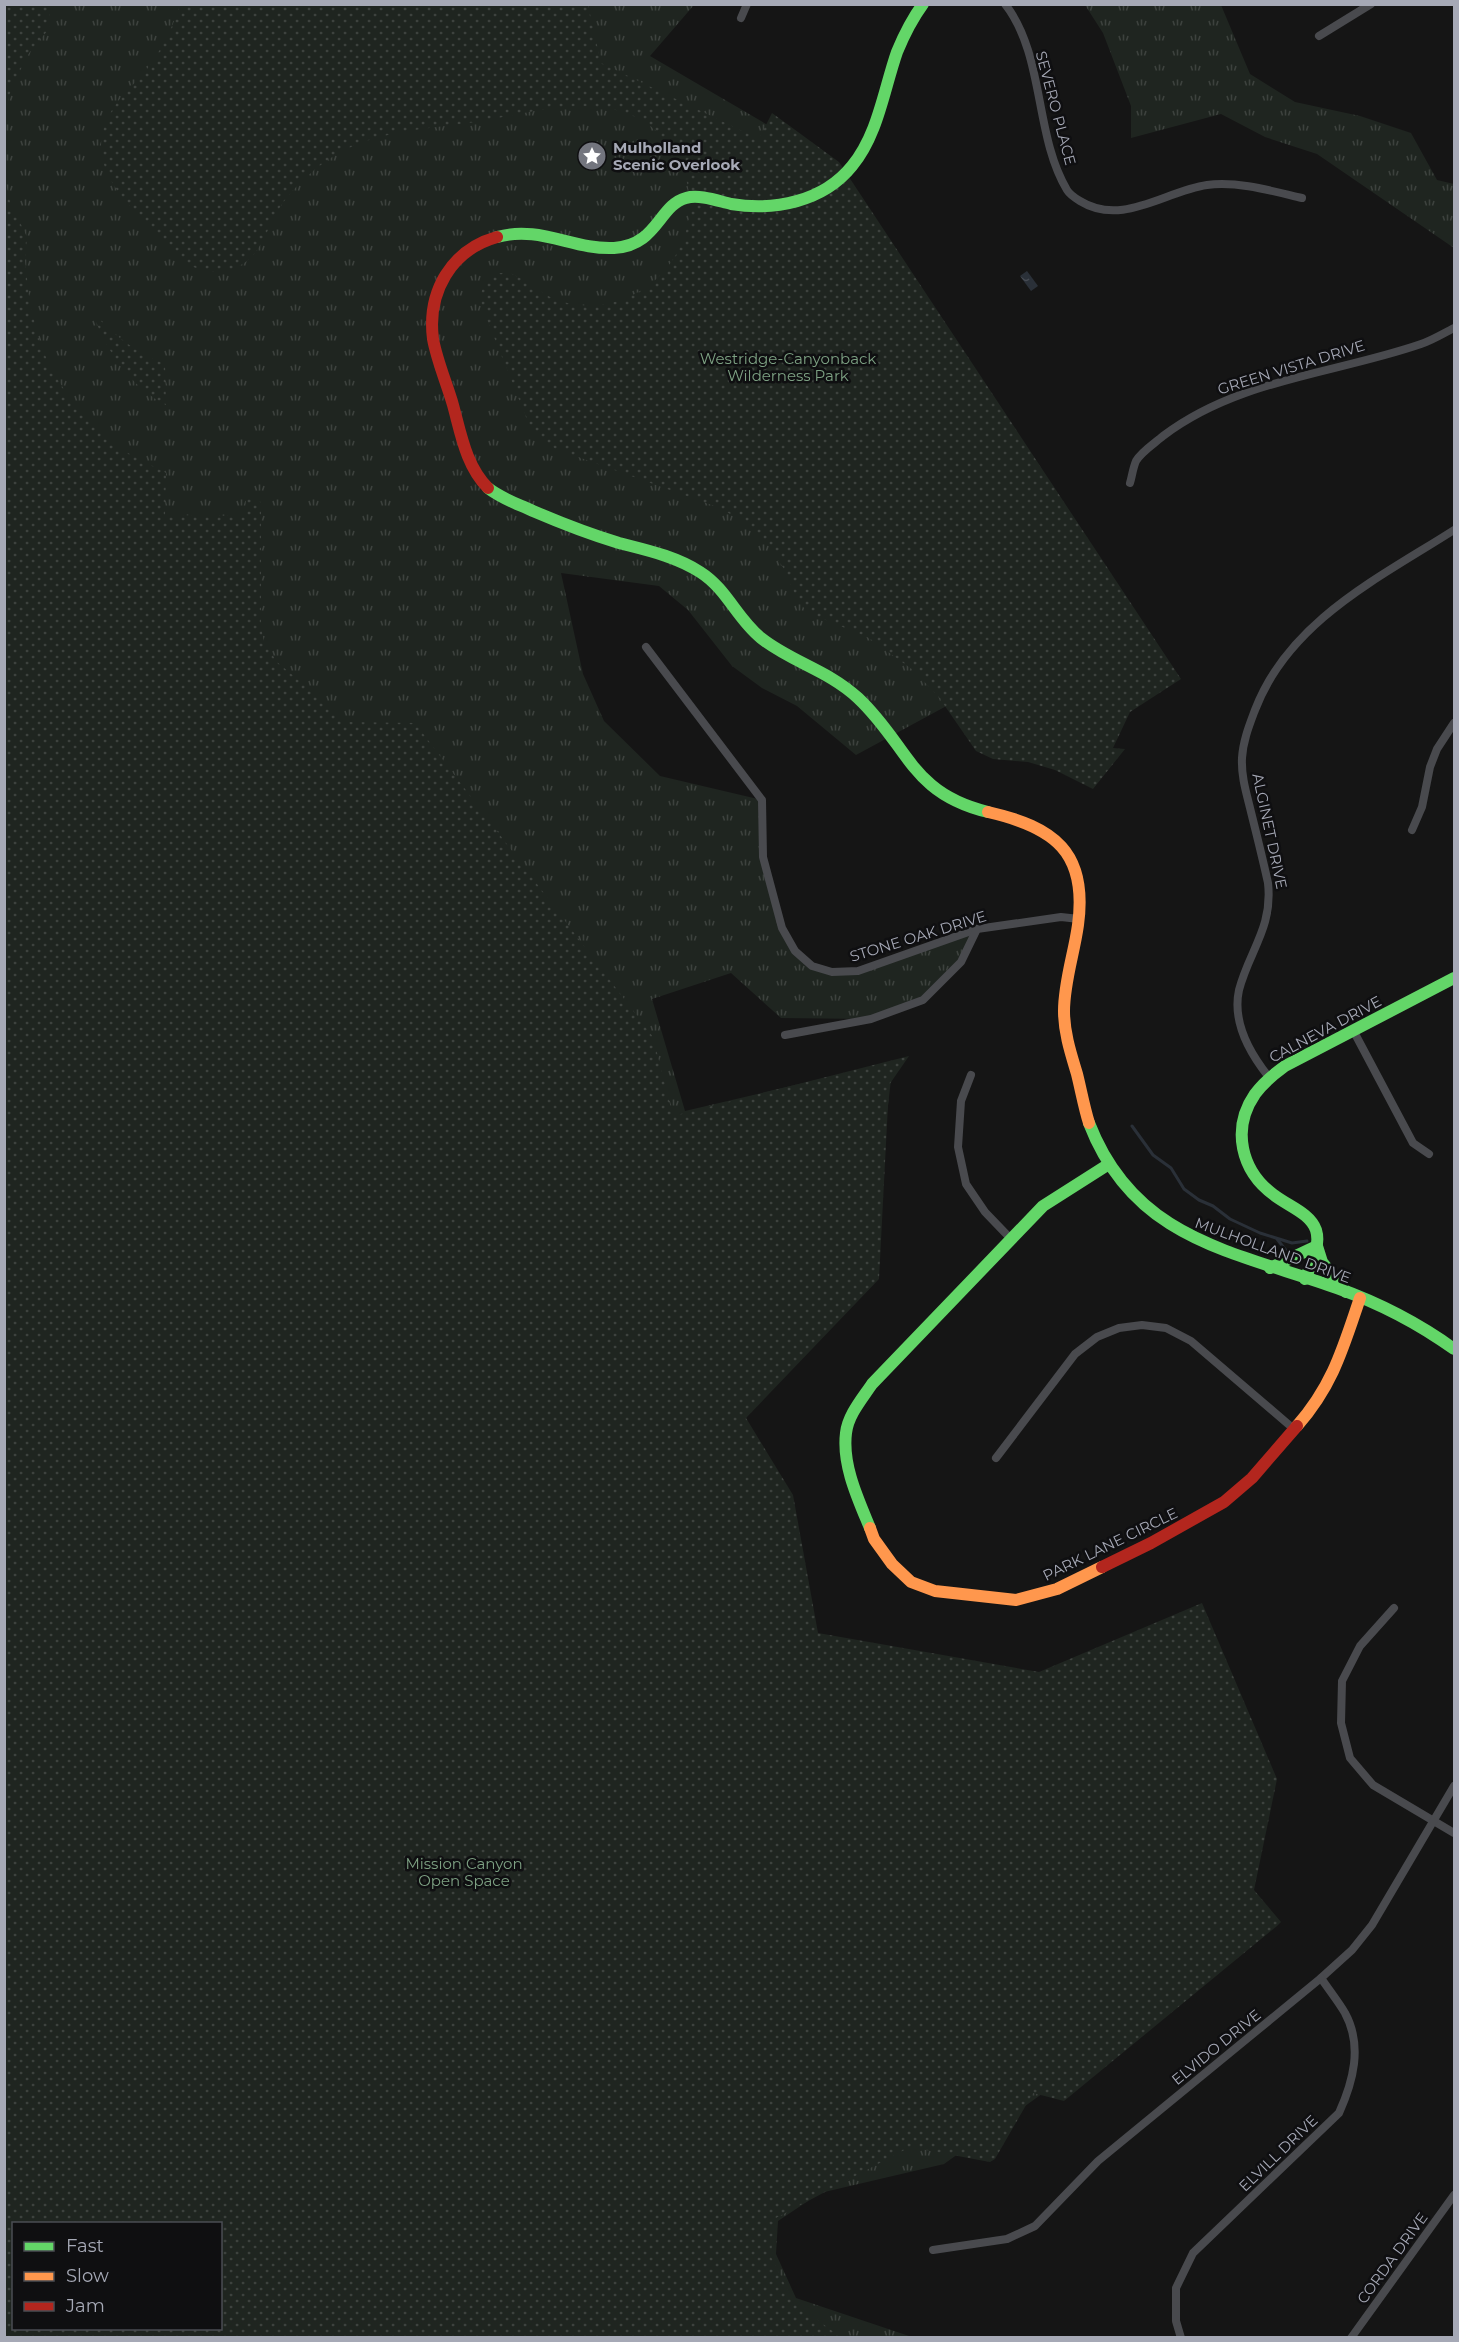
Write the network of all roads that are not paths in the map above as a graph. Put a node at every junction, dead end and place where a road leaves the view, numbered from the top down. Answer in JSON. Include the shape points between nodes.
{"nodes":[{"id":1,"x":747,"y":4,"type":"edge"},
{"id":2,"x":923,"y":4,"type":"edge"},
{"id":3,"x":1005,"y":4,"type":"edge"},
{"id":4,"x":1371,"y":4,"type":"edge"},
{"id":5,"x":741,"y":18,"type":"dead end"},
{"id":6,"x":1319,"y":36,"type":"dead end"},
{"id":7,"x":1302,"y":198,"type":"dead end"},
{"id":8,"x":1455,"y":328,"type":"edge"},
{"id":9,"x":1130,"y":483,"type":"dead end"},
{"id":10,"x":1455,"y":530,"type":"edge"},
{"id":11,"x":646,"y":647,"type":"dead end"},
{"id":12,"x":1455,"y":723,"type":"edge"},
{"id":13,"x":1412,"y":830,"type":"dead end"},
{"id":14,"x":1079,"y":919,"type":"junction"},
{"id":15,"x":977,"y":929,"type":"junction"},
{"id":16,"x":1455,"y":978,"type":"edge"},
{"id":17,"x":1353,"y":1030,"type":"junction"},
{"id":18,"x":785,"y":1035,"type":"dead end"},
{"id":19,"x":971,"y":1075,"type":"dead end"},
{"id":20,"x":1268,"y":1076,"type":"junction"},
{"id":21,"x":1429,"y":1154,"type":"dead end"},
{"id":22,"x":1109,"y":1164,"type":"junction"},
{"id":23,"x":1010,"y":1238,"type":"junction"},
{"id":24,"x":1317,"y":1246,"type":"junction"},
{"id":25,"x":1270,"y":1268,"type":"junction"},
{"id":26,"x":1305,"y":1279,"type":"junction"},
{"id":27,"x":1347,"y":1293,"type":"junction"},
{"id":28,"x":1359,"y":1298,"type":"junction"},
{"id":29,"x":1455,"y":1349,"type":"edge"},
{"id":30,"x":1295,"y":1431,"type":"junction"},
{"id":31,"x":996,"y":1458,"type":"dead end"},
{"id":32,"x":1394,"y":1608,"type":"dead end"},
{"id":33,"x":1455,"y":1786,"type":"edge"},
{"id":34,"x":1434,"y":1820,"type":"junction"},
{"id":35,"x":1455,"y":1833,"type":"edge"},
{"id":36,"x":1321,"y":1978,"type":"junction"},
{"id":37,"x":1455,"y":2195,"type":"edge"},
{"id":38,"x":933,"y":2250,"type":"dead end"},
{"id":39,"x":1181,"y":2337,"type":"edge"},
{"id":40,"x":1352,"y":2337,"type":"edge"}],
"edges":[{"from":1,"to":5,"type":"street"},
{"from":2,"to":14,"type":"main road","name":"MULHOLLAND DRIVE","via":[[900,47],[866,142],[852,167],[841,177],[803,200],[772,207],[680,199],[652,231],[628,247],[609,249],[530,233],[501,234],[473,245],[452,261],[438,286],[433,337],[468,458],[490,489],[508,501],[582,532],[675,559],[710,580],[770,646],[825,673],[862,701],[920,777],[942,795],[966,807],[1029,822],[1047,831],[1062,846],[1073,866],[1080,886]]},
{"from":3,"to":7,"type":"street","name":"SEVERO PLACE","via":[[1025,45],[1054,163],[1070,195],[1090,207],[1124,211],[1206,185],[1228,184]]},
{"from":4,"to":6,"type":"street"},
{"from":8,"to":9,"type":"street","name":"GREEN VISTA DRIVE","via":[[1422,344],[1278,382],[1209,407],[1153,444],[1137,460]]},
{"from":10,"to":20,"type":"street","name":"ALGINET DRIVE","via":[[1337,605],[1305,633],[1261,694],[1244,738],[1244,780],[1270,900],[1268,918],[1239,991],[1238,1019],[1245,1041]]},
{"from":11,"to":15,"type":"street","name":"STONE OAK DRIVE","via":[[762,800],[763,857],[782,928],[795,951],[812,966],[832,972],[858,971]]},
{"from":12,"to":13,"type":"street","via":[[1430,766],[1422,807]]},
{"from":14,"to":15,"type":"street","name":"STONE OAK DRIVE","via":[[1061,917]]},
{"from":14,"to":22,"type":"main road","name":"MULHOLLAND DRIVE","via":[[1063,1013],[1089,1125]]},
{"from":15,"to":18,"type":"street","via":[[961,962],[923,1000],[871,1019]]},
{"from":16,"to":17,"type":"main road","name":"CALNEVA DRIVE"},
{"from":17,"to":20,"type":"main road","name":"CALNEVA DRIVE"},
{"from":17,"to":21,"type":"street","via":[[1413,1143]]},
{"from":19,"to":23,"type":"street","via":[[961,1101],[958,1147],[966,1184]]},
{"from":20,"to":24,"type":"main road","name":"CALNEVA DRIVE","via":[[1243,1111],[1240,1136],[1245,1157],[1256,1179],[1314,1225]]},
{"from":22,"to":23,"type":"main road","name":"PARK LANE CIRCLE","via":[[1043,1206]]},
{"from":22,"to":25,"type":"main road","name":"MULHOLLAND DRIVE","via":[[1140,1202],[1185,1235]]},
{"from":23,"to":30,"type":"main road","name":"PARK LANE CIRCLE","via":[[872,1384],[846,1432],[846,1456],[855,1491],[874,1539],[911,1582],[935,1591],[1016,1600],[1057,1589],[1224,1502]]},
{"from":24,"to":25,"type":"main road"},
{"from":24,"to":26,"type":"main road"},
{"from":24,"to":27,"type":"main road","name":"CALNEVA DRIVE","via":[[1322,1262]]},
{"from":25,"to":26,"type":"main road","name":"MULHOLLAND DRIVE"},
{"from":26,"to":27,"type":"main road","name":"MULHOLLAND DRIVE"},
{"from":27,"to":28,"type":"main road","name":"MULHOLLAND DRIVE"},
{"from":28,"to":29,"type":"main road","name":"MULHOLLAND DRIVE","via":[[1392,1309]]},
{"from":28,"to":30,"type":"main road","name":"PARK LANE CIRCLE","via":[[1334,1373]]},
{"from":30,"to":31,"type":"street","via":[[1191,1341],[1166,1328],[1142,1325],[1119,1328],[1097,1337],[1075,1354]]},
{"from":32,"to":34,"type":"street","via":[[1360,1646],[1342,1681],[1341,1723],[1350,1758],[1373,1785]]},
{"from":33,"to":34,"type":"street","name":"ELVIDO DRIVE"},
{"from":34,"to":35,"type":"street"},
{"from":34,"to":36,"type":"street","name":"ELVIDO DRIVE","via":[[1372,1925]]},
{"from":36,"to":38,"type":"street","name":"ELVIDO DRIVE","via":[[1098,2161],[1035,2226],[1007,2239]]},
{"from":36,"to":39,"type":"street","name":"ELVILL DRIVE","via":[[1346,2015],[1356,2049],[1352,2085],[1340,2113],[1193,2253],[1176,2288],[1176,2321]]},
{"from":37,"to":40,"type":"street","name":"CORDA DRIVE"}]}
